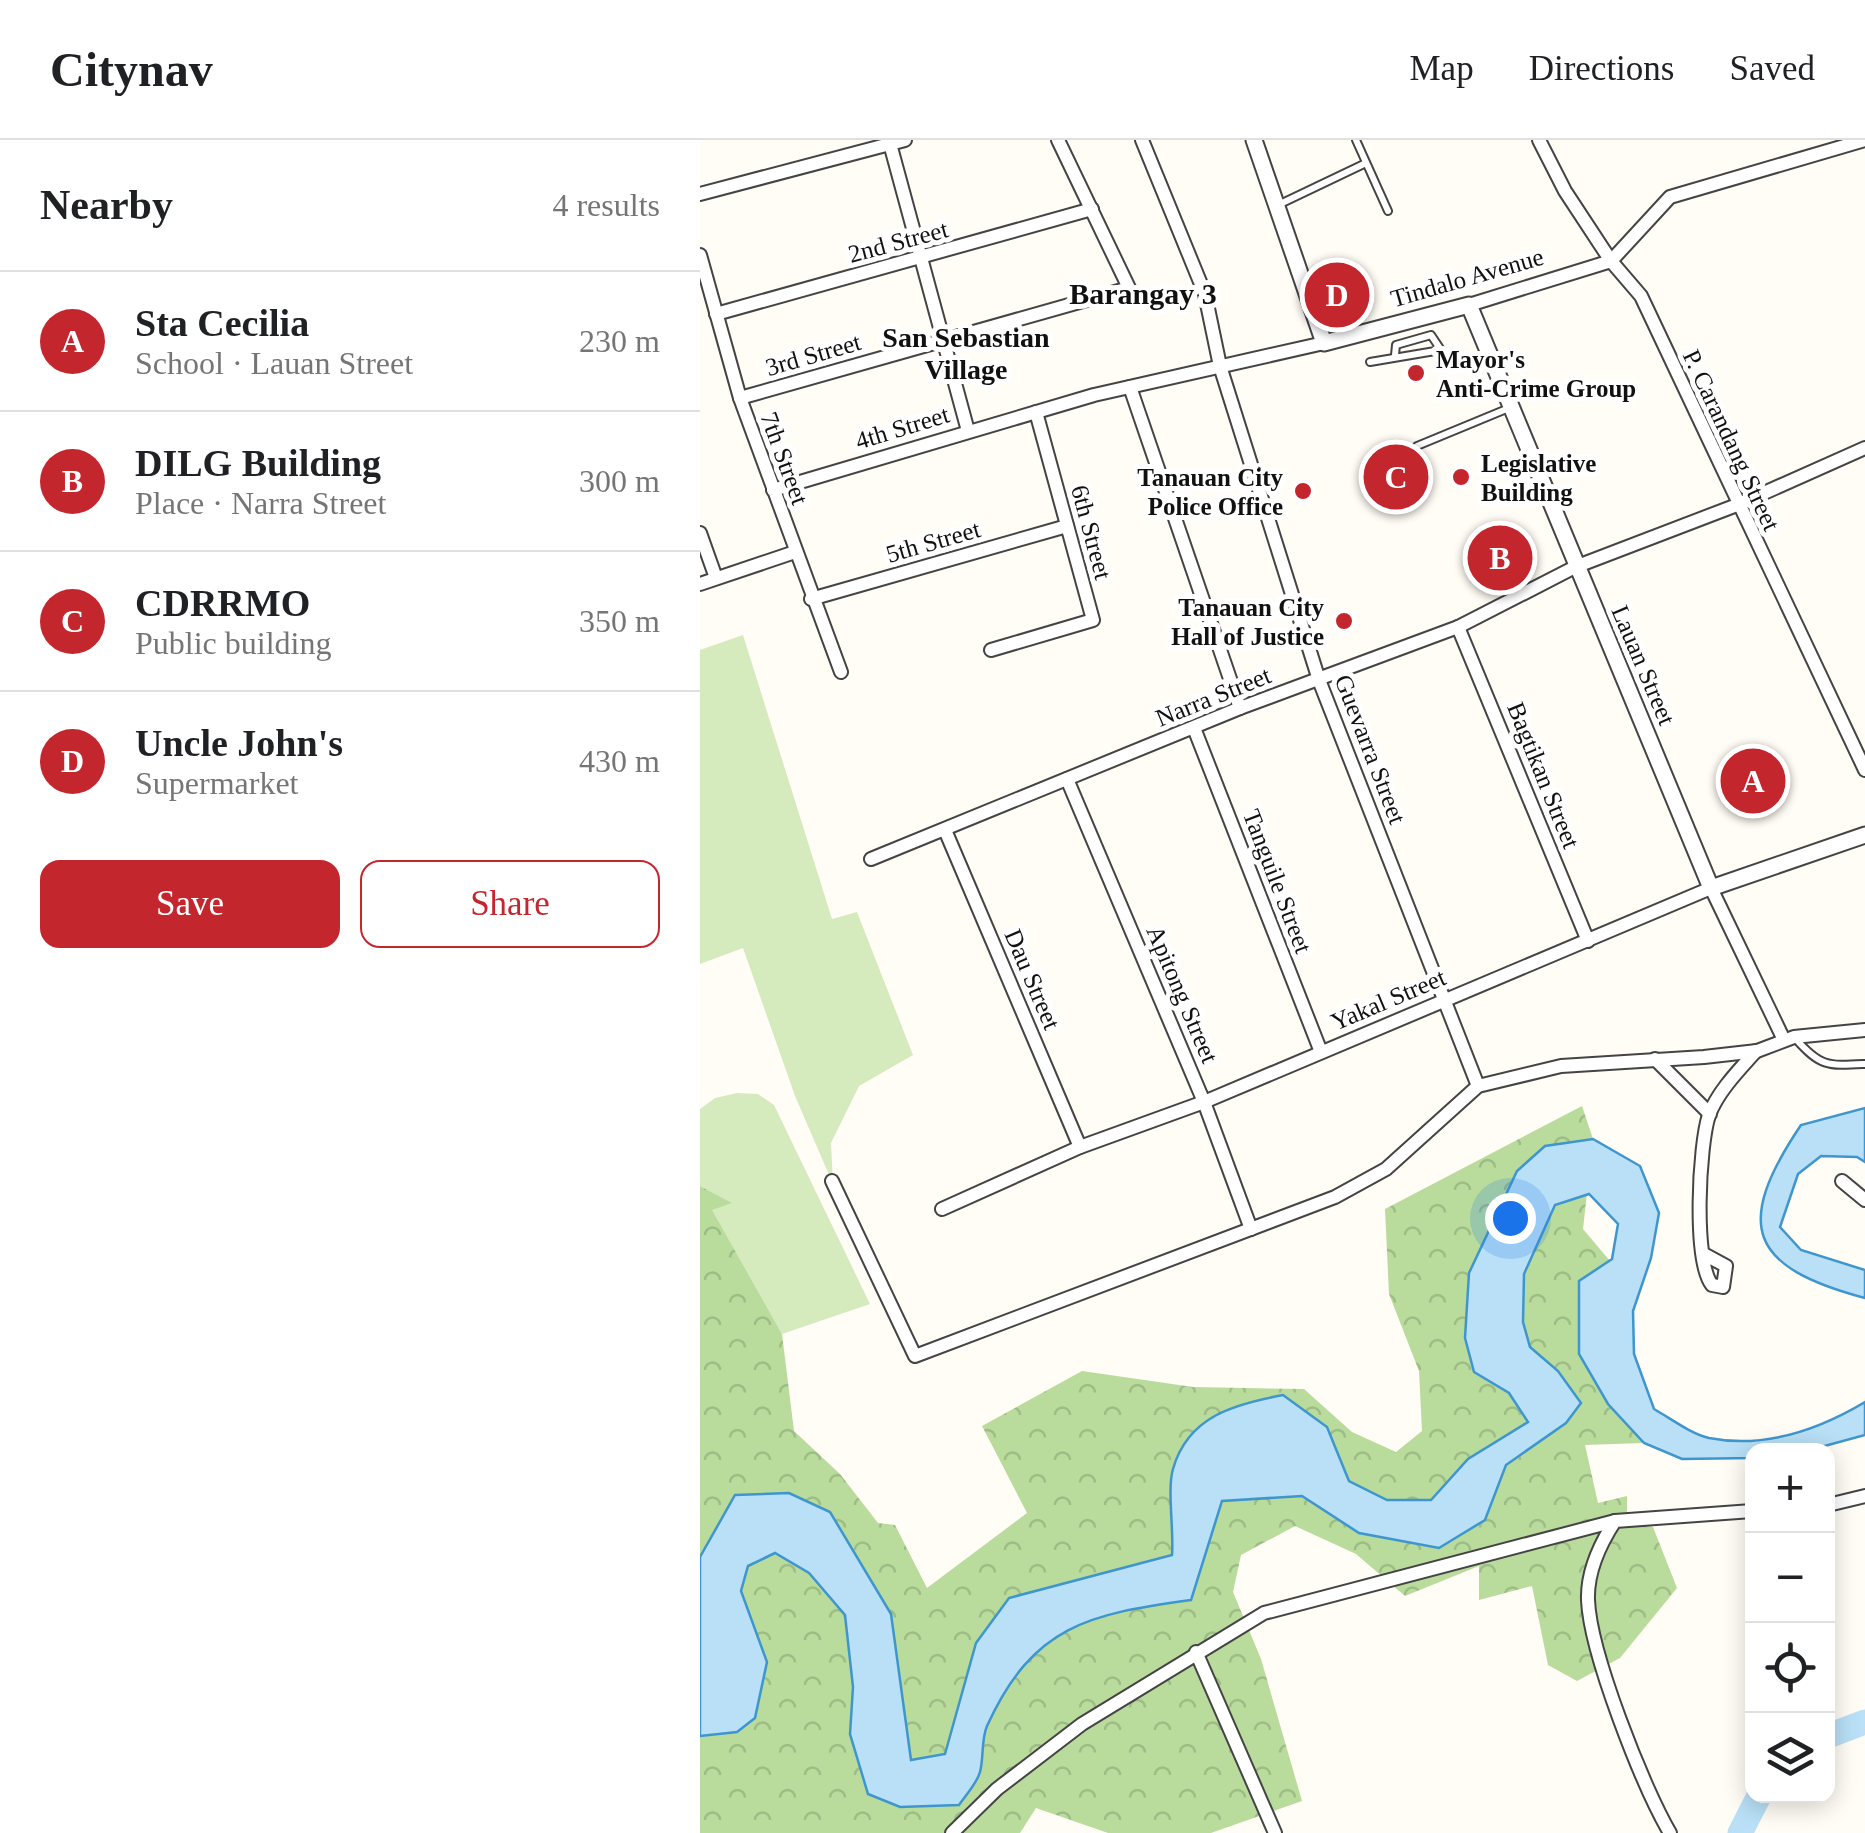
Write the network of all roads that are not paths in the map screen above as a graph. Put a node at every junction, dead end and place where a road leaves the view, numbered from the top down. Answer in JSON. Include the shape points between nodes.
{"nodes":[{"id":1,"x":905,"y":140,"type":"edge"},
{"id":2,"x":1058,"y":140,"type":"edge"},
{"id":3,"x":1142,"y":140,"type":"edge"},
{"id":4,"x":1254,"y":140,"type":"edge"},
{"id":5,"x":1356,"y":140,"type":"edge"},
{"id":6,"x":1539,"y":140,"type":"edge"},
{"id":7,"x":1865,"y":140,"type":"edge"},
{"id":8,"x":890,"y":142,"type":"edge"},
{"id":9,"x":1366,"y":163,"type":"junction"},
{"id":10,"x":700,"y":194,"type":"edge"},
{"id":11,"x":1278,"y":205,"type":"junction"},
{"id":12,"x":1092,"y":209,"type":"junction"},
{"id":13,"x":1388,"y":211,"type":"dead end"},
{"id":14,"x":700,"y":255,"type":"edge"},
{"id":15,"x":922,"y":259,"type":"junction"},
{"id":16,"x":1610,"y":261,"type":"junction"},
{"id":17,"x":1469,"y":305,"type":"junction"},
{"id":18,"x":716,"y":314,"type":"junction"},
{"id":19,"x":943,"y":340,"type":"junction"},
{"id":20,"x":1324,"y":342,"type":"junction"},
{"id":21,"x":1395,"y":354,"type":"junction"},
{"id":22,"x":1370,"y":362,"type":"dead end"},
{"id":23,"x":1220,"y":366,"type":"junction"},
{"id":24,"x":1130,"y":386,"type":"junction"},
{"id":25,"x":740,"y":398,"type":"junction"},
{"id":26,"x":1510,"y":408,"type":"junction"},
{"id":27,"x":1036,"y":412,"type":"junction"},
{"id":28,"x":968,"y":430,"type":"junction"},
{"id":29,"x":1417,"y":446,"type":"dead end"},
{"id":30,"x":1865,"y":448,"type":"edge"},
{"id":31,"x":773,"y":490,"type":"junction"},
{"id":32,"x":1737,"y":504,"type":"junction"},
{"id":33,"x":1067,"y":526,"type":"junction"},
{"id":34,"x":700,"y":534,"type":"edge"},
{"id":35,"x":795,"y":552,"type":"junction"},
{"id":36,"x":1575,"y":567,"type":"junction"},
{"id":37,"x":716,"y":578,"type":"junction"},
{"id":38,"x":700,"y":584,"type":"edge"},
{"id":39,"x":811,"y":600,"type":"junction"},
{"id":40,"x":1458,"y":626,"type":"junction"},
{"id":41,"x":991,"y":650,"type":"dead end"},
{"id":42,"x":841,"y":672,"type":"dead end"},
{"id":43,"x":1319,"y":680,"type":"junction"},
{"id":44,"x":1240,"y":708,"type":"junction"},
{"id":45,"x":1194,"y":728,"type":"junction"},
{"id":46,"x":1865,"y":770,"type":"edge"},
{"id":47,"x":1067,"y":779,"type":"junction"},
{"id":48,"x":944,"y":830,"type":"junction"},
{"id":49,"x":1865,"y":835,"type":"edge"},
{"id":50,"x":871,"y":859,"type":"dead end"},
{"id":51,"x":1712,"y":888,"type":"junction"},
{"id":52,"x":1588,"y":942,"type":"junction"},
{"id":53,"x":1445,"y":998,"type":"junction"},
{"id":54,"x":1865,"y":1030,"type":"edge"},
{"id":55,"x":1789,"y":1038,"type":"junction"},
{"id":56,"x":1757,"y":1051,"type":"junction"},
{"id":57,"x":1321,"y":1052,"type":"junction"},
{"id":58,"x":1655,"y":1060,"type":"junction"},
{"id":59,"x":1865,"y":1064,"type":"edge"},
{"id":60,"x":1478,"y":1086,"type":"junction"},
{"id":61,"x":1204,"y":1102,"type":"junction"},
{"id":62,"x":1710,"y":1114,"type":"junction"},
{"id":63,"x":1080,"y":1146,"type":"junction"},
{"id":64,"x":832,"y":1181,"type":"dead end"},
{"id":65,"x":1842,"y":1182,"type":"dead end"},
{"id":66,"x":1865,"y":1200,"type":"edge"},
{"id":67,"x":942,"y":1209,"type":"dead end"},
{"id":68,"x":1251,"y":1229,"type":"junction"},
{"id":69,"x":1702,"y":1254,"type":"dead end"},
{"id":70,"x":1865,"y":1496,"type":"edge"},
{"id":71,"x":1835,"y":1504,"type":"edge"},
{"id":72,"x":1745,"y":1512,"type":"edge"},
{"id":73,"x":1616,"y":1521,"type":"junction"},
{"id":74,"x":1196,"y":1652,"type":"junction"},
{"id":75,"x":952,"y":1833,"type":"edge"},
{"id":76,"x":1274,"y":1833,"type":"edge"},
{"id":77,"x":1670,"y":1833,"type":"edge"}],
"edges":[{"from":1,"to":8,"type":"street"},
{"from":2,"to":12,"type":"street"},
{"from":3,"to":23,"type":"street","name":"Guevarra Street","via":[[1205,294]]},
{"from":4,"to":11,"type":"street"},
{"from":5,"to":9,"type":"lane"},
{"from":6,"to":16,"type":"street","name":"P. Carandang Street"},
{"from":7,"to":16,"type":"street","via":[[1670,197]]},
{"from":8,"to":10,"type":"street"},
{"from":8,"to":15,"type":"street"},
{"from":9,"to":11,"type":"lane"},
{"from":9,"to":13,"type":"lane"},
{"from":11,"to":20,"type":"street"},
{"from":12,"to":15,"type":"street","name":"2nd Street"},
{"from":12,"to":19,"type":"street","name":"3rd Street","via":[[1129,288]]},
{"from":14,"to":18,"type":"street","name":"7th Street"},
{"from":15,"to":18,"type":"street","name":"2nd Street"},
{"from":15,"to":19,"type":"street"},
{"from":16,"to":17,"type":"street","name":"Tindalo Avenue"},
{"from":16,"to":32,"type":"street","name":"P. Carandang Street","via":[[1640,296]]},
{"from":17,"to":20,"type":"street","name":"Tindalo Avenue"},
{"from":17,"to":26,"type":"street","name":"Lauan Street"},
{"from":18,"to":25,"type":"street","name":"7th Street"},
{"from":19,"to":25,"type":"street","name":"3rd Street"},
{"from":19,"to":28,"type":"street"},
{"from":20,"to":23,"type":"street","name":"Tindalo Avenue"},
{"from":21,"to":21,"type":"lane","via":[[1403,358],[1440,350],[1431,334],[1396,344]]},
{"from":21,"to":22,"type":"lane"},
{"from":23,"to":24,"type":"street","name":"4th Street"},
{"from":23,"to":43,"type":"street","name":"Guevarra Street"},
{"from":24,"to":27,"type":"street","name":"4th Street"},
{"from":24,"to":44,"type":"street"},
{"from":25,"to":31,"type":"street","name":"7th Street"},
{"from":26,"to":29,"type":"lane"},
{"from":26,"to":36,"type":"street","name":"Lauan Street"},
{"from":27,"to":28,"type":"street","name":"4th Street"},
{"from":27,"to":33,"type":"street","name":"6th Street"},
{"from":28,"to":31,"type":"street","name":"4th Street"},
{"from":30,"to":32,"type":"street","name":"Narra Street"},
{"from":31,"to":35,"type":"street","name":"7th Street"},
{"from":32,"to":36,"type":"street","name":"Narra Street"},
{"from":32,"to":46,"type":"street","name":"P. Carandang Street"},
{"from":33,"to":39,"type":"street","name":"5th Street"},
{"from":33,"to":41,"type":"street","name":"6th Street","via":[[1093,620]]},
{"from":34,"to":37,"type":"street"},
{"from":35,"to":37,"type":"street"},
{"from":35,"to":39,"type":"street","name":"7th Street"},
{"from":36,"to":40,"type":"street","name":"Narra Street"},
{"from":36,"to":51,"type":"street","name":"Lauan Street"},
{"from":37,"to":38,"type":"street"},
{"from":39,"to":42,"type":"street","name":"7th Street"},
{"from":40,"to":43,"type":"street","name":"Narra Street"},
{"from":40,"to":52,"type":"street","name":"Bagtikan Street"},
{"from":43,"to":44,"type":"street","name":"Narra Street"},
{"from":43,"to":53,"type":"street","name":"Guevarra Street"},
{"from":44,"to":45,"type":"street","name":"Narra Street"},
{"from":45,"to":47,"type":"street","name":"Narra Street"},
{"from":45,"to":57,"type":"street","name":"Tanguile Street"},
{"from":47,"to":48,"type":"street","name":"Narra Street"},
{"from":47,"to":61,"type":"street","name":"Apitong Street"},
{"from":48,"to":50,"type":"street","name":"Narra Street"},
{"from":48,"to":63,"type":"street","name":"Dau Street"},
{"from":49,"to":51,"type":"street"},
{"from":51,"to":52,"type":"street","name":"Yakal Street"},
{"from":51,"to":55,"type":"street","name":"Lauan Street"},
{"from":52,"to":53,"type":"street","name":"Yakal Street"},
{"from":53,"to":57,"type":"street","name":"Yakal Street"},
{"from":53,"to":60,"type":"street","name":"Guevarra Street"},
{"from":54,"to":55,"type":"street"},
{"from":55,"to":56,"type":"street"},
{"from":55,"to":59,"type":"lane","via":[[1831,1066]]},
{"from":56,"to":58,"type":"street"},
{"from":56,"to":62,"type":"street"},
{"from":57,"to":61,"type":"street","name":"Yakal Street"},
{"from":58,"to":60,"type":"street","via":[[1560,1066]]},
{"from":58,"to":62,"type":"street"},
{"from":60,"to":68,"type":"street","via":[[1386,1169],[1335,1198]]},
{"from":61,"to":63,"type":"street","name":"Yakal Street"},
{"from":61,"to":68,"type":"street","name":"Apitong Street"},
{"from":62,"to":69,"type":"street"},
{"from":63,"to":67,"type":"street","name":"Yakal Street"},
{"from":64,"to":68,"type":"street","via":[[914,1356]]},
{"from":65,"to":66,"type":"street"},
{"from":70,"to":71,"type":"street"},
{"from":72,"to":73,"type":"street"},
{"from":73,"to":74,"type":"street","via":[[1264,1614]]},
{"from":73,"to":77,"type":"street","via":[[1602,1542],[1588,1601],[1618,1708]]},
{"from":74,"to":75,"type":"street","via":[[1082,1724]]},
{"from":74,"to":76,"type":"street"}]}
